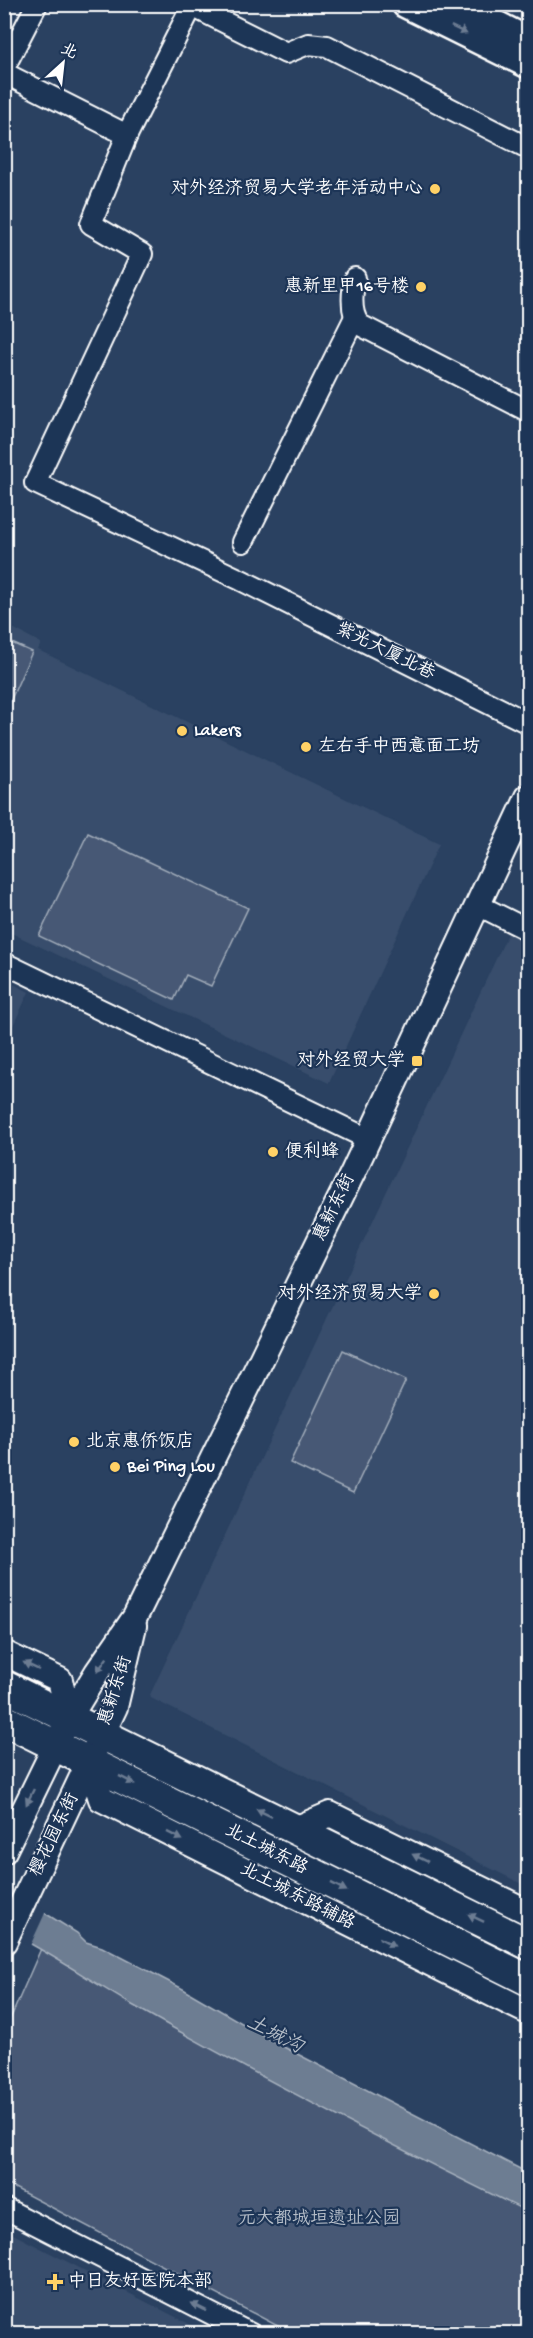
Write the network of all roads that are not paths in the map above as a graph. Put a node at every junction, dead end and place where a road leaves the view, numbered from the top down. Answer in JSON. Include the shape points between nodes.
{"nodes":[{"id":1,"x":36,"y":4,"type":"edge"},
{"id":2,"x":406,"y":4,"type":"edge"},
{"id":3,"x":454,"y":4,"type":"edge"},
{"id":4,"x":193,"y":5,"type":"edge"},
{"id":5,"x":528,"y":40,"type":"edge"},
{"id":6,"x":528,"y":64,"type":"edge"},
{"id":7,"x":4,"y":68,"type":"edge"},
{"id":8,"x":4,"y":73,"type":"edge"},
{"id":9,"x":127,"y":135,"type":"junction"},
{"id":10,"x":528,"y":148,"type":"edge"},
{"id":11,"x":355,"y":278,"type":"dead end"},
{"id":12,"x":354,"y":319,"type":"junction"},
{"id":13,"x":528,"y":411,"type":"edge"},
{"id":14,"x":243,"y":542,"type":"dead end"},
{"id":15,"x":528,"y":723,"type":"edge"},
{"id":16,"x":528,"y":797,"type":"edge"},
{"id":17,"x":478,"y":905,"type":"junction"},
{"id":18,"x":528,"y":930,"type":"edge"},
{"id":19,"x":4,"y":963,"type":"edge"},
{"id":20,"x":368,"y":1139,"type":"junction"},
{"id":21,"x":135,"y":1617,"type":"junction"},
{"id":22,"x":4,"y":1653,"type":"edge"},
{"id":23,"x":4,"y":1686,"type":"edge"},
{"id":24,"x":69,"y":1718,"type":"junction"},
{"id":25,"x":4,"y":1720,"type":"edge"},
{"id":26,"x":102,"y":1734,"type":"junction"},
{"id":27,"x":56,"y":1745,"type":"junction"},
{"id":28,"x":89,"y":1762,"type":"junction"},
{"id":29,"x":295,"y":1829,"type":"junction"},
{"id":30,"x":5,"y":1850,"type":"edge"},
{"id":31,"x":528,"y":1912,"type":"edge"},
{"id":32,"x":4,"y":1942,"type":"edge"},
{"id":33,"x":528,"y":1944,"type":"edge"},
{"id":34,"x":528,"y":1980,"type":"edge"},
{"id":35,"x":528,"y":2012,"type":"edge"},
{"id":36,"x":4,"y":2208,"type":"edge"},
{"id":37,"x":251,"y":2334,"type":"edge"}],
"edges":[{"from":1,"to":7,"type":"street"},
{"from":2,"to":6,"type":"main road","one_way":true},
{"from":3,"to":5,"type":"main road"},
{"from":4,"to":9,"type":"street"},
{"from":4,"to":10,"type":"street","via":[[286,53],[308,44],[327,46]]},
{"from":8,"to":9,"type":"street"},
{"from":9,"to":15,"type":"street","name":"紫光大厦北巷","via":[[91,224],[142,255],[35,483]]},
{"from":11,"to":12,"type":"street"},
{"from":12,"to":13,"type":"street"},
{"from":12,"to":14,"type":"street"},
{"from":16,"to":17,"type":"street","name":"惠新东街"},
{"from":17,"to":18,"type":"street"},
{"from":17,"to":20,"type":"street","name":"惠新东街"},
{"from":19,"to":20,"type":"street"},
{"from":20,"to":21,"type":"street","name":"惠新东街"},
{"from":21,"to":24,"type":"street","name":"惠新东街","one_way":true},
{"from":21,"to":26,"type":"street","name":"惠新东街","via":[[115,1707]]},
{"from":24,"to":22,"type":"street","one_way":true,"via":[[60,1680]]},
{"from":23,"to":24,"type":"main road","name":"北土城东路"},
{"from":24,"to":26,"type":"main road","name":"北土城东路"},
{"from":24,"to":27,"type":"street","name":"惠新东街"},
{"from":25,"to":27,"type":"main road","name":"北土城东路"},
{"from":26,"to":28,"type":"street","name":"惠新东街"},
{"from":29,"to":26,"type":"main road","name":"北土城东路","one_way":true},
{"from":27,"to":28,"type":"main road","name":"北土城东路"},
{"from":27,"to":30,"type":"street","one_way":true},
{"from":28,"to":32,"type":"street","name":"樱花园东街"},
{"from":28,"to":34,"type":"main road","name":"北土城东路","one_way":true},
{"from":28,"to":35,"type":"street","name":"北土城东路辅路","one_way":true,"via":[[101,1799]]},
{"from":31,"to":29,"type":"street","one_way":true,"via":[[330,1814]]},
{"from":33,"to":29,"type":"main road","name":"北土城东路","one_way":true},
{"from":37,"to":36,"type":"street","one_way":true}]}
